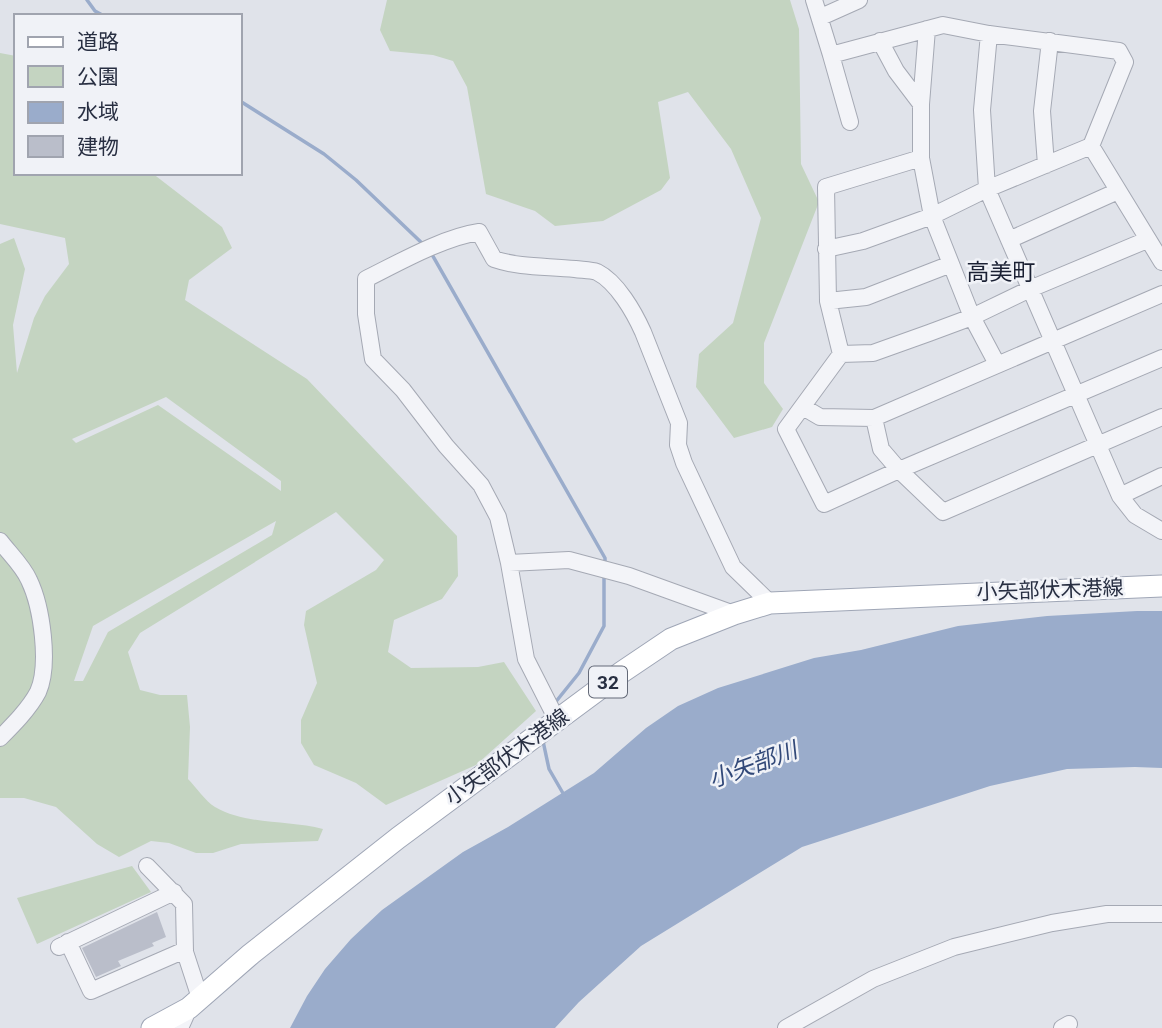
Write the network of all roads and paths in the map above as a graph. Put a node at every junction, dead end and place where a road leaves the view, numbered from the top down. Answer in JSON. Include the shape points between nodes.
{"nodes":[{"id":1,"x":814,"y":0,"type":"edge"},
{"id":2,"x":859,"y":0,"type":"edge"},
{"id":3,"x":821,"y":17,"type":"junction"},
{"id":4,"x":927,"y":29,"type":"junction"},
{"id":5,"x":989,"y":34,"type":"junction"},
{"id":6,"x":880,"y":41,"type":"junction"},
{"id":7,"x":1050,"y":41,"type":"junction"},
{"id":8,"x":831,"y":54,"type":"junction"},
{"id":9,"x":921,"y":104,"type":"junction"},
{"id":10,"x":850,"y":122,"type":"dead end"},
{"id":11,"x":1091,"y":146,"type":"junction"},
{"id":12,"x":921,"y":158,"type":"junction"},
{"id":13,"x":1046,"y":165,"type":"junction"},
{"id":14,"x":987,"y":189,"type":"junction"},
{"id":15,"x":1118,"y":191,"type":"junction"},
{"id":16,"x":932,"y":216,"type":"junction"},
{"id":17,"x":1009,"y":240,"type":"junction"},
{"id":18,"x":826,"y":249,"type":"junction"},
{"id":19,"x":1157,"y":250,"type":"edge"},
{"id":20,"x":951,"y":264,"type":"junction"},
{"id":21,"x":1030,"y":289,"type":"junction"},
{"id":22,"x":1162,"y":293,"type":"edge"},
{"id":23,"x":828,"y":301,"type":"junction"},
{"id":24,"x":972,"y":317,"type":"junction"},
{"id":25,"x":1053,"y":340,"type":"junction"},
{"id":26,"x":841,"y":354,"type":"junction"},
{"id":27,"x":1162,"y":358,"type":"edge"},
{"id":28,"x":997,"y":364,"type":"junction"},
{"id":29,"x":1076,"y":394,"type":"junction"},
{"id":30,"x":803,"y":407,"type":"junction"},
{"id":31,"x":1162,"y":417,"type":"edge"},
{"id":32,"x":874,"y":418,"type":"junction"},
{"id":33,"x":1098,"y":444,"type":"junction"},
{"id":34,"x":899,"y":470,"type":"junction"},
{"id":35,"x":1162,"y":476,"type":"edge"},
{"id":36,"x":1120,"y":496,"type":"junction"},
{"id":37,"x":1162,"y":531,"type":"edge"},
{"id":38,"x":0,"y":541,"type":"edge"},
{"id":39,"x":509,"y":563,"type":"junction"},
{"id":40,"x":1162,"y":586,"type":"edge"},
{"id":41,"x":770,"y":603,"type":"junction"},
{"id":42,"x":734,"y":614,"type":"junction"},
{"id":43,"x":557,"y":720,"type":"junction"},
{"id":44,"x":0,"y":738,"type":"edge"},
{"id":45,"x":147,"y":866,"type":"dead end"},
{"id":46,"x":174,"y":892,"type":"junction"},
{"id":47,"x":1162,"y":914,"type":"edge"},
{"id":48,"x":185,"y":950,"type":"junction"},
{"id":49,"x":194,"y":1003,"type":"junction"},
{"id":50,"x":152,"y":1028,"type":"edge"},
{"id":51,"x":180,"y":1028,"type":"edge"},
{"id":52,"x":786,"y":1028,"type":"edge"}],
"edges":[{"from":1,"to":3,"type":"street"},
{"from":2,"to":3,"type":"street"},
{"from":3,"to":8,"type":"street"},
{"from":4,"to":5,"type":"street","via":[[943,25]]},
{"from":4,"to":6,"type":"street"},
{"from":4,"to":9,"type":"street"},
{"from":5,"to":7,"type":"street"},
{"from":5,"to":14,"type":"street","via":[[982,110]]},
{"from":6,"to":8,"type":"street"},
{"from":6,"to":9,"type":"street"},
{"from":7,"to":11,"type":"street","via":[[1119,51],[1125,62]]},
{"from":7,"to":13,"type":"street","via":[[1042,111]]},
{"from":8,"to":10,"type":"street"},
{"from":9,"to":12,"type":"street"},
{"from":11,"to":13,"type":"street"},
{"from":11,"to":15,"type":"street"},
{"from":12,"to":16,"type":"street"},
{"from":12,"to":18,"type":"street","via":[[826,187]]},
{"from":13,"to":14,"type":"street"},
{"from":14,"to":16,"type":"street"},
{"from":14,"to":17,"type":"street"},
{"from":15,"to":17,"type":"street"},
{"from":15,"to":19,"type":"street"},
{"from":16,"to":18,"type":"street"},
{"from":16,"to":20,"type":"street"},
{"from":17,"to":21,"type":"street"},
{"from":18,"to":23,"type":"street"},
{"from":19,"to":21,"type":"street"},
{"from":20,"to":23,"type":"street","via":[[866,297]]},
{"from":20,"to":24,"type":"street"},
{"from":21,"to":24,"type":"street"},
{"from":21,"to":25,"type":"street"},
{"from":22,"to":25,"type":"street"},
{"from":23,"to":26,"type":"street"},
{"from":24,"to":26,"type":"street","via":[[873,353]]},
{"from":24,"to":28,"type":"street"},
{"from":25,"to":28,"type":"street"},
{"from":25,"to":29,"type":"street"},
{"from":26,"to":30,"type":"street"},
{"from":27,"to":29,"type":"street"},
{"from":28,"to":32,"type":"street"},
{"from":29,"to":33,"type":"street"},
{"from":29,"to":34,"type":"street"},
{"from":30,"to":32,"type":"street","via":[[820,416]]},
{"from":30,"to":34,"type":"street","via":[[786,429],[824,504]]},
{"from":31,"to":33,"type":"street"},
{"from":32,"to":34,"type":"street","via":[[881,449]]},
{"from":33,"to":34,"type":"street","via":[[943,512]]},
{"from":33,"to":36,"type":"street"},
{"from":35,"to":36,"type":"street"},
{"from":36,"to":37,"type":"street","via":[[1135,515]]},
{"from":38,"to":44,"type":"street","via":[[29,580],[45,651],[38,691]]},
{"from":39,"to":41,"type":"street","via":[[498,517],[481,485],[373,359],[366,314],[366,279],[478,232],[494,259],[513,265],[596,272],[611,283],[643,332],[679,423],[678,445],[684,463],[733,567]]},
{"from":39,"to":42,"type":"street","via":[[569,560]]},
{"from":39,"to":43,"type":"street","via":[[526,659]]},
{"from":40,"to":41,"type":"main road","name":"小矢部伏木港線","number":"32"},
{"from":41,"to":42,"type":"main road","name":"小矢部伏木港線","number":"32"},
{"from":42,"to":43,"type":"main road","name":"小矢部伏木港線","number":"32","via":[[671,639]]},
{"from":43,"to":49,"type":"main road","name":"小矢部伏木港線","number":"32","via":[[398,838]]},
{"from":45,"to":46,"type":"street"},
{"from":46,"to":48,"type":"street","via":[[184,904]]},
{"from":46,"to":48,"type":"street","via":[[63,945],[91,991]]},
{"from":47,"to":52,"type":"street","via":[[1107,914],[954,947],[873,979]]},
{"from":48,"to":49,"type":"street"},
{"from":49,"to":50,"type":"main road","name":"小矢部伏木港線","number":"32"},
{"from":49,"to":51,"type":"street"}]}
